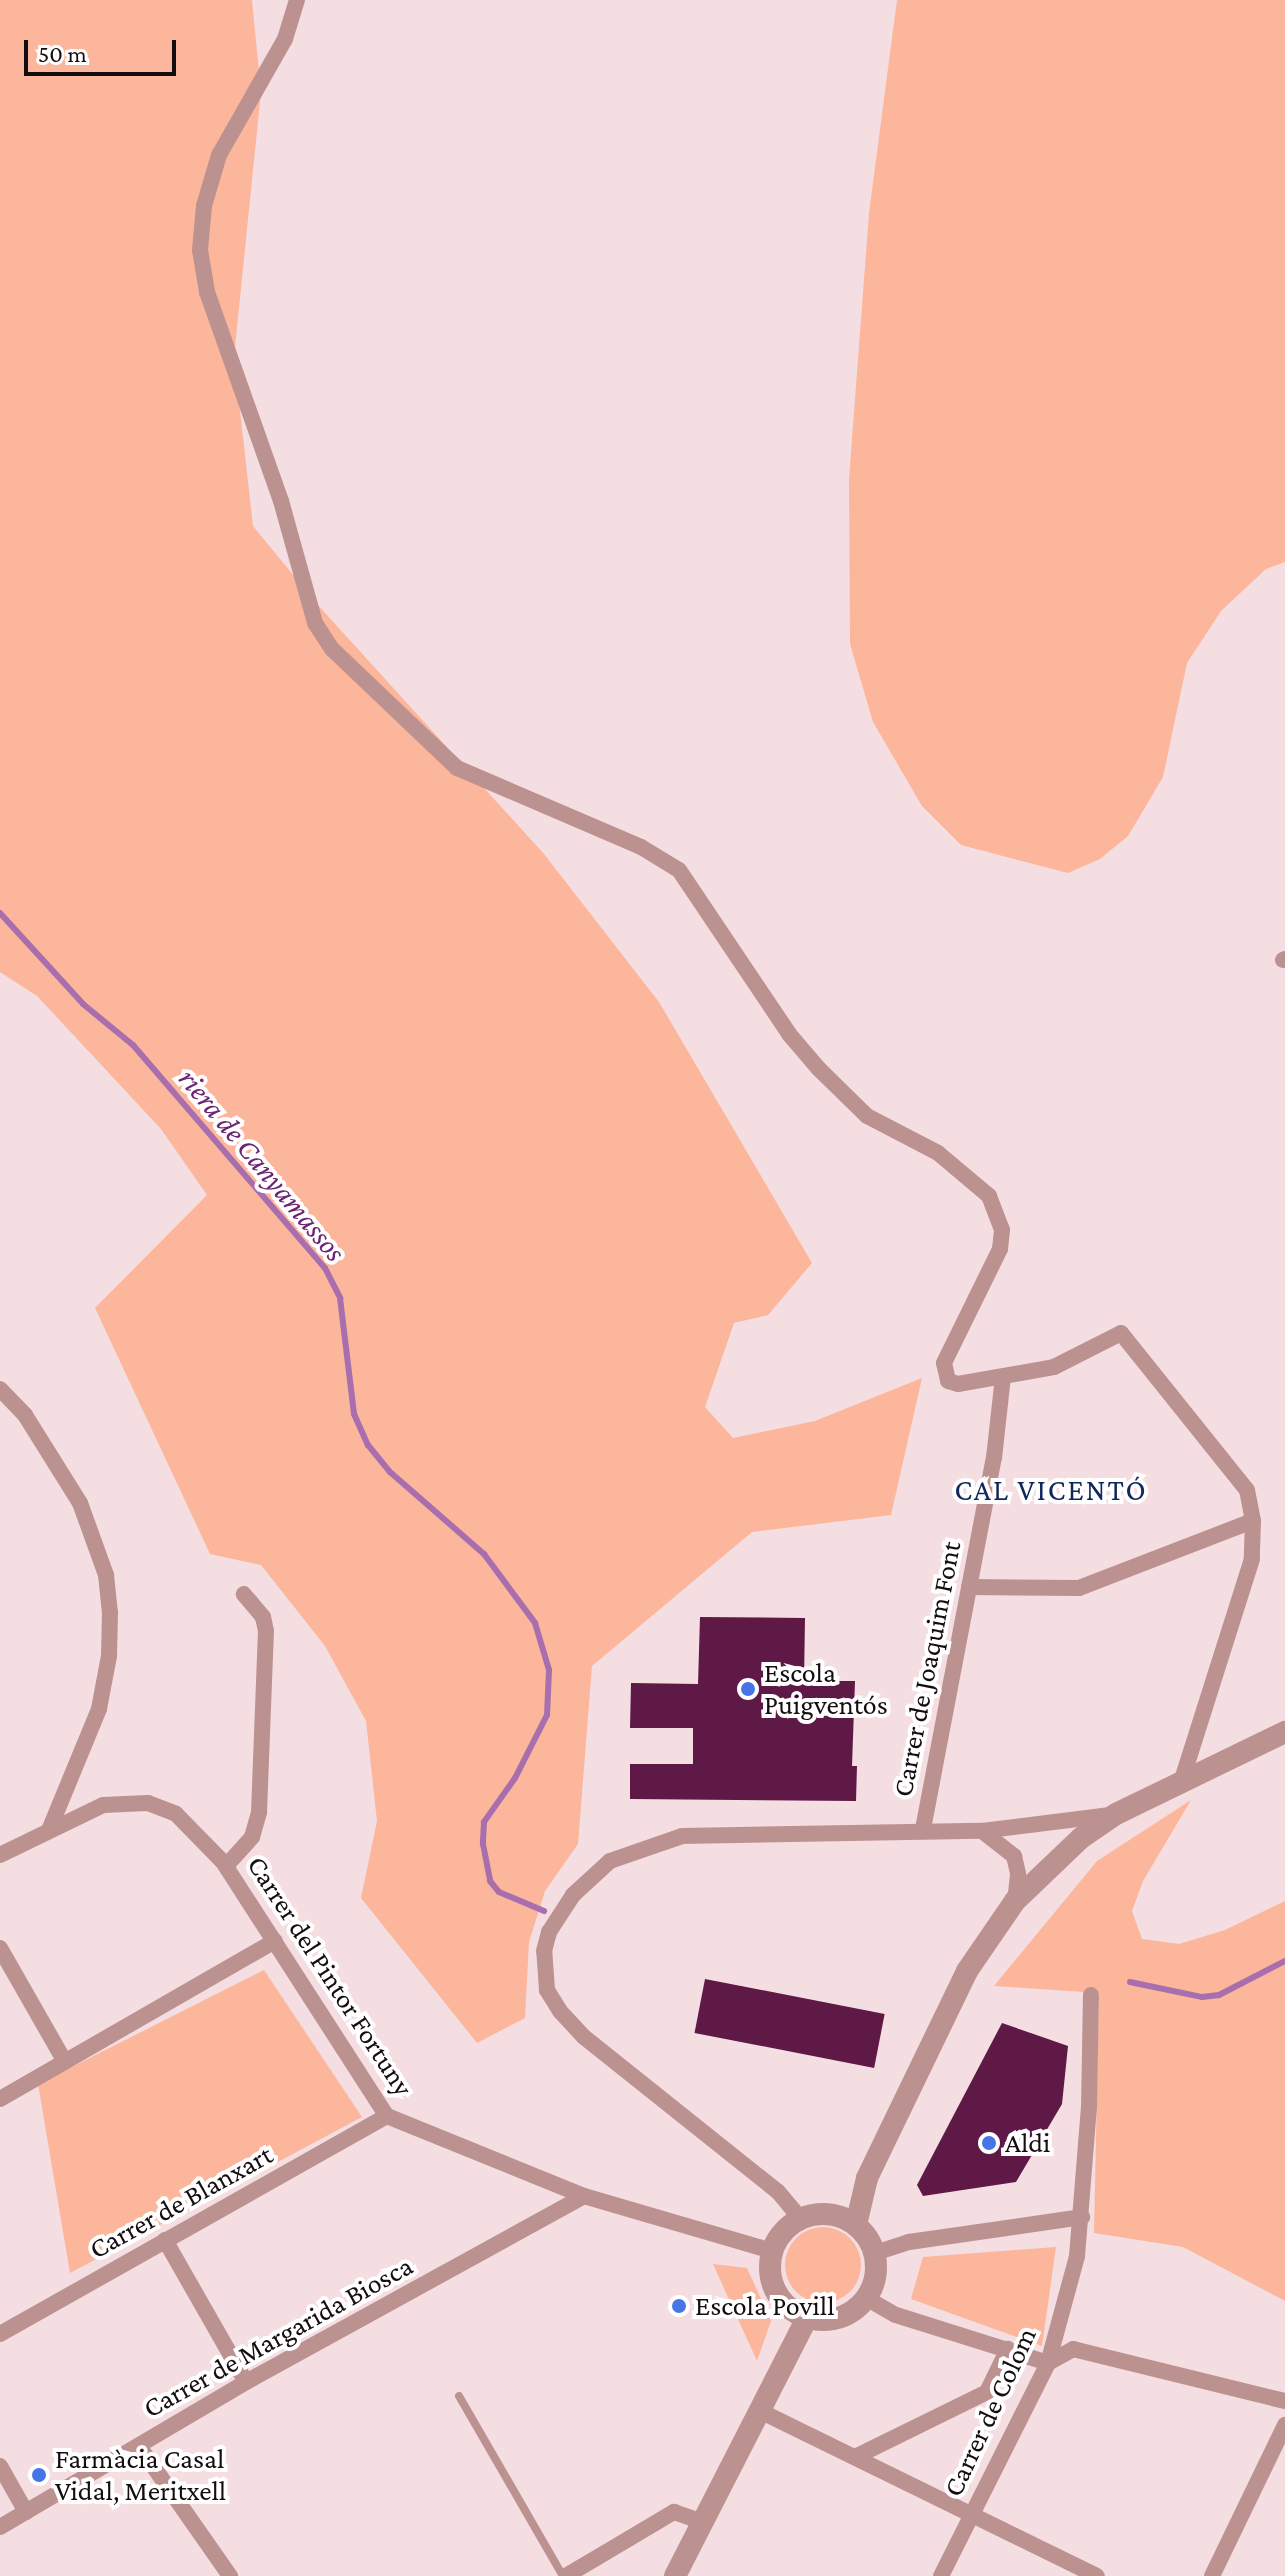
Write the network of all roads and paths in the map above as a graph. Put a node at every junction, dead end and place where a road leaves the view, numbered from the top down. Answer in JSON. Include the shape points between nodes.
{"nodes":[{"id":1,"x":297,"y":0,"type":"edge"},
{"id":2,"x":1003,"y":1377,"type":"junction"},
{"id":3,"x":0,"y":1389,"type":"edge"},
{"id":4,"x":1253,"y":1521,"type":"junction"},
{"id":5,"x":969,"y":1587,"type":"junction"},
{"id":6,"x":244,"y":1594,"type":"dead end"},
{"id":7,"x":1285,"y":1732,"type":"edge"},
{"id":8,"x":1183,"y":1777,"type":"junction"},
{"id":9,"x":1116,"y":1814,"type":"junction"},
{"id":10,"x":50,"y":1828,"type":"junction"},
{"id":11,"x":923,"y":1829,"type":"junction"},
{"id":12,"x":982,"y":1831,"type":"junction"},
{"id":13,"x":0,"y":1855,"type":"edge"},
{"id":14,"x":226,"y":1866,"type":"junction"},
{"id":15,"x":1015,"y":1901,"type":"junction"},
{"id":16,"x":275,"y":1941,"type":"junction"},
{"id":17,"x":0,"y":1948,"type":"edge"},
{"id":18,"x":1091,"y":1995,"type":"dead end"},
{"id":19,"x":65,"y":2062,"type":"junction"},
{"id":20,"x":0,"y":2099,"type":"edge"},
{"id":21,"x":387,"y":2116,"type":"junction"},
{"id":22,"x":867,"y":2178,"type":"junction"},
{"id":23,"x":584,"y":2196,"type":"junction"},
{"id":24,"x":829,"y":2213,"type":"junction"},
{"id":25,"x":1082,"y":2217,"type":"junction"},
{"id":26,"x":800,"y":2218,"type":"junction"},
{"id":27,"x":856,"y":2225,"type":"junction"},
{"id":28,"x":165,"y":2240,"type":"junction"},
{"id":29,"x":772,"y":2251,"type":"junction"},
{"id":30,"x":875,"y":2253,"type":"junction"},
{"id":31,"x":866,"y":2298,"type":"junction"},
{"id":32,"x":807,"y":2318,"type":"junction"},
{"id":33,"x":0,"y":2334,"type":"edge"},
{"id":34,"x":1008,"y":2349,"type":"junction"},
{"id":35,"x":1048,"y":2363,"type":"junction"},
{"id":36,"x":246,"y":2382,"type":"junction"},
{"id":37,"x":459,"y":2396,"type":"dead end"},
{"id":38,"x":1285,"y":2401,"type":"edge"},
{"id":39,"x":760,"y":2411,"type":"junction"},
{"id":40,"x":1285,"y":2425,"type":"edge"},
{"id":41,"x":139,"y":2446,"type":"junction"},
{"id":42,"x":855,"y":2457,"type":"junction"},
{"id":43,"x":0,"y":2466,"type":"edge"},
{"id":44,"x":26,"y":2512,"type":"junction"},
{"id":45,"x":972,"y":2515,"type":"junction"},
{"id":46,"x":703,"y":2522,"type":"junction"},
{"id":47,"x":0,"y":2527,"type":"edge"},
{"id":48,"x":230,"y":2576,"type":"edge"},
{"id":49,"x":565,"y":2576,"type":"edge"},
{"id":50,"x":675,"y":2576,"type":"edge"},
{"id":51,"x":941,"y":2576,"type":"edge"},
{"id":52,"x":1097,"y":2576,"type":"edge"},
{"id":53,"x":1212,"y":2576,"type":"edge"}],
"edges":[{"from":1,"to":2,"type":"street","via":[[285,39],[219,155],[204,206],[200,250],[207,292],[281,501],[315,623],[332,649],[457,768],[641,847],[679,870],[721,925],[789,1034],[819,1069],[867,1116],[938,1153],[989,1196],[1000,1219],[1000,1249],[943,1369],[948,1381],[958,1384]]},
{"from":2,"to":4,"type":"street","via":[[1054,1367],[1121,1333],[1247,1490]]},
{"from":2,"to":5,"type":"street","name":"Carrer de Joaquim Font"},
{"from":3,"to":10,"type":"street","via":[[25,1415],[80,1503],[106,1575],[109,1656],[99,1709]]},
{"from":4,"to":5,"type":"street","via":[[1079,1588]]},
{"from":4,"to":8,"type":"street","via":[[1252,1559]]},
{"from":5,"to":11,"type":"street","name":"Carrer de Joaquim Font"},
{"from":6,"to":14,"type":"street","via":[[263,1617],[266,1631],[259,1812],[252,1837]]},
{"from":7,"to":8,"type":"street"},
{"from":8,"to":9,"type":"street"},
{"from":9,"to":12,"type":"street"},
{"from":9,"to":15,"type":"street","via":[[1081,1838]]},
{"from":10,"to":13,"type":"street","name":"Carrer del Pintor Fortuny"},
{"from":10,"to":14,"type":"street","name":"Carrer del Pintor Fortuny","via":[[103,1805],[148,1803],[176,1814]]},
{"from":11,"to":12,"type":"street"},
{"from":11,"to":26,"type":"street","via":[[714,1831],[651,1843],[590,1876],[549,1932],[542,1970],[560,2011],[584,2037],[777,2191]]},
{"from":12,"to":15,"type":"street","via":[[1014,1856]]},
{"from":14,"to":16,"type":"street","name":"Carrer del Pintor Fortuny"},
{"from":15,"to":22,"type":"street","via":[[967,1971]]},
{"from":16,"to":19,"type":"street"},
{"from":16,"to":21,"type":"street","name":"Carrer del Pintor Fortuny"},
{"from":17,"to":19,"type":"street"},
{"from":18,"to":25,"type":"street","name":"Carrer de Colom"},
{"from":19,"to":20,"type":"street"},
{"from":21,"to":23,"type":"street","name":"Carrer del Pintor Fortuny"},
{"from":21,"to":28,"type":"street","name":"Carrer de Blanxart"},
{"from":22,"to":24,"type":"street"},
{"from":22,"to":27,"type":"street"},
{"from":23,"to":29,"type":"street","name":"Carrer del Pintor Fortuny"},
{"from":23,"to":36,"type":"street","name":"Carrer de Margarida Biosca"},
{"from":24,"to":26,"type":"street"},
{"from":24,"to":27,"type":"street"},
{"from":25,"to":30,"type":"street","via":[[909,2242]]},
{"from":25,"to":35,"type":"street","name":"Carrer de Colom"},
{"from":26,"to":29,"type":"street","via":[[783,2231]]},
{"from":27,"to":30,"type":"street"},
{"from":28,"to":33,"type":"street","name":"Carrer de Blanxart"},
{"from":28,"to":36,"type":"street"},
{"from":29,"to":32,"type":"street","via":[[775,2290],[793,2312]]},
{"from":30,"to":31,"type":"street","via":[[874,2284]]},
{"from":31,"to":32,"type":"street","via":[[840,2318]]},
{"from":31,"to":34,"type":"street","via":[[896,2315]]},
{"from":32,"to":39,"type":"street"},
{"from":34,"to":35,"type":"street"},
{"from":34,"to":42,"type":"street","via":[[987,2392]]},
{"from":35,"to":38,"type":"street","via":[[1073,2349]]},
{"from":35,"to":45,"type":"street","name":"Carrer de Colom"},
{"from":36,"to":41,"type":"street","name":"Carrer de Margarida Biosca"},
{"from":37,"to":49,"type":"lane"},
{"from":39,"to":42,"type":"street"},
{"from":39,"to":46,"type":"street"},
{"from":40,"to":53,"type":"street"},
{"from":41,"to":44,"type":"street","name":"Carrer de Margarida Biosca"},
{"from":41,"to":48,"type":"street"},
{"from":42,"to":45,"type":"street"},
{"from":43,"to":44,"type":"street"},
{"from":44,"to":47,"type":"street","name":"Carrer de Margarida Biosca"},
{"from":45,"to":51,"type":"street","name":"Carrer de Colom"},
{"from":45,"to":52,"type":"street"},
{"from":46,"to":49,"type":"street","via":[[674,2512]]},
{"from":46,"to":50,"type":"street"}]}
